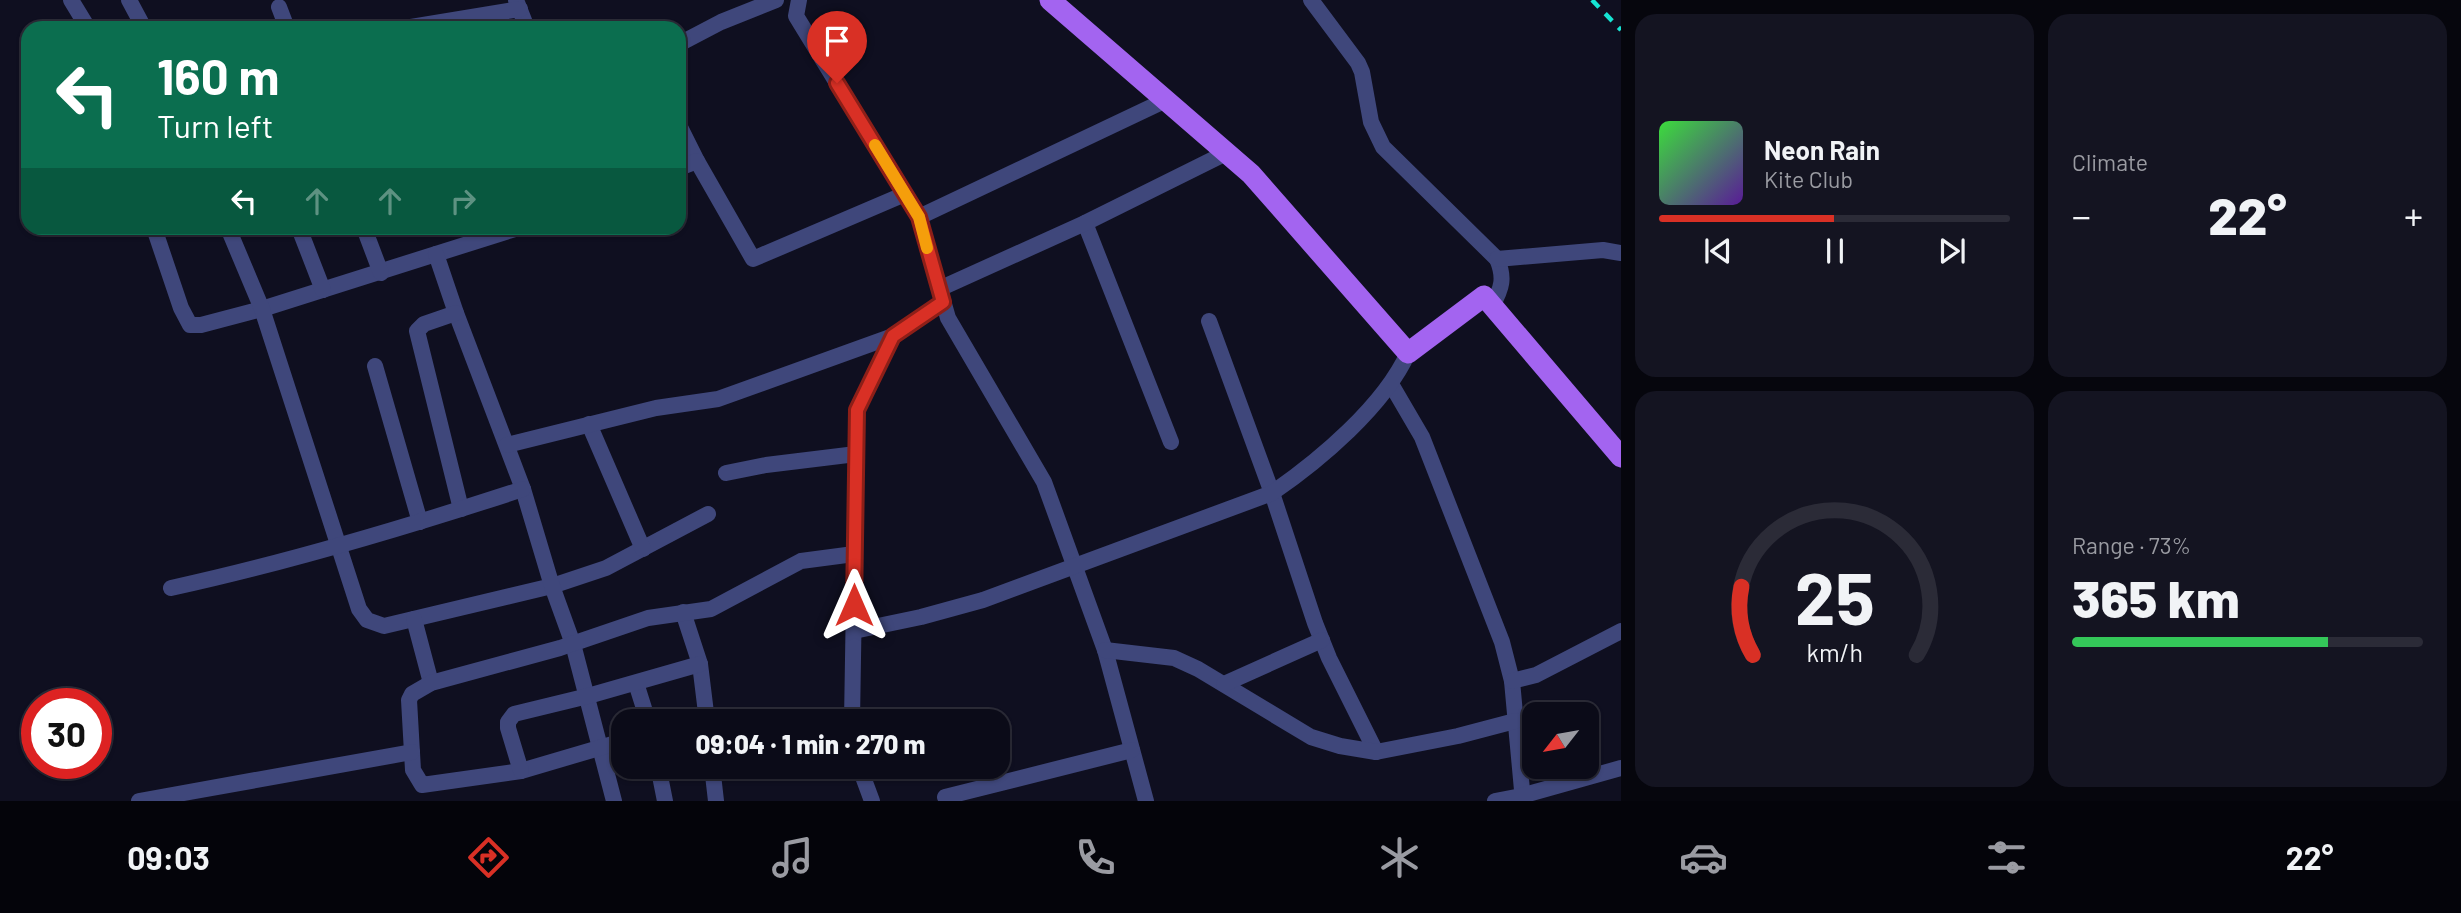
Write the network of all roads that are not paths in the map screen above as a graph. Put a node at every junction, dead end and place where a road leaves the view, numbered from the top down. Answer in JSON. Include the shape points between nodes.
{"nodes":[{"id":1,"x":71,"y":0,"type":"edge"},
{"id":2,"x":129,"y":0,"type":"edge"},
{"id":3,"x":776,"y":0,"type":"edge"},
{"id":4,"x":799,"y":0,"type":"edge"},
{"id":5,"x":1050,"y":0,"type":"edge"},
{"id":6,"x":1311,"y":0,"type":"edge"},
{"id":7,"x":518,"y":4,"type":"edge"},
{"id":8,"x":279,"y":7,"type":"dead end"},
{"id":9,"x":84,"y":21,"type":"edge"},
{"id":10,"x":140,"y":21,"type":"edge"},
{"id":11,"x":284,"y":21,"type":"edge"},
{"id":12,"x":438,"y":21,"type":"edge"},
{"id":13,"x":524,"y":21,"type":"edge"},
{"id":14,"x":686,"y":40,"type":"edge"},
{"id":15,"x":1166,"y":100,"type":"junction"},
{"id":16,"x":686,"y":139,"type":"edge"},
{"id":17,"x":1226,"y":153,"type":"junction"},
{"id":18,"x":697,"y":161,"type":"junction"},
{"id":19,"x":686,"y":165,"type":"edge"},
{"id":20,"x":905,"y":194,"type":"junction"},
{"id":21,"x":919,"y":217,"type":"junction"},
{"id":22,"x":1085,"y":223,"type":"junction"},
{"id":23,"x":156,"y":235,"type":"edge"},
{"id":24,"x":231,"y":235,"type":"edge"},
{"id":25,"x":302,"y":235,"type":"edge"},
{"id":26,"x":367,"y":235,"type":"edge"},
{"id":27,"x":496,"y":235,"type":"edge"},
{"id":28,"x":1621,"y":253,"type":"edge"},
{"id":29,"x":436,"y":254,"type":"junction"},
{"id":30,"x":1497,"y":259,"type":"junction"},
{"id":31,"x":381,"y":273,"type":"junction"},
{"id":32,"x":323,"y":290,"type":"junction"},
{"id":33,"x":941,"y":296,"type":"junction"},
{"id":34,"x":1492,"y":306,"type":"junction"},
{"id":35,"x":262,"y":309,"type":"junction"},
{"id":36,"x":456,"y":313,"type":"junction"},
{"id":37,"x":1209,"y":321,"type":"dead end"},
{"id":38,"x":893,"y":336,"type":"junction"},
{"id":39,"x":1408,"y":353,"type":"junction"},
{"id":40,"x":375,"y":366,"type":"dead end"},
{"id":41,"x":1391,"y":384,"type":"junction"},
{"id":42,"x":589,"y":425,"type":"junction"},
{"id":43,"x":1171,"y":442,"type":"dead end"},
{"id":44,"x":506,"y":445,"type":"junction"},
{"id":45,"x":856,"y":454,"type":"junction"},
{"id":46,"x":1621,"y":457,"type":"edge"},
{"id":47,"x":726,"y":473,"type":"dead end"},
{"id":48,"x":523,"y":489,"type":"junction"},
{"id":49,"x":1272,"y":493,"type":"junction"},
{"id":50,"x":461,"y":509,"type":"junction"},
{"id":51,"x":708,"y":514,"type":"dead end"},
{"id":52,"x":420,"y":522,"type":"junction"},
{"id":53,"x":339,"y":547,"type":"junction"},
{"id":54,"x":643,"y":549,"type":"junction"},
{"id":55,"x":854,"y":554,"type":"junction"},
{"id":56,"x":1075,"y":567,"type":"junction"},
{"id":57,"x":552,"y":586,"type":"junction"},
{"id":58,"x":171,"y":588,"type":"dead end"},
{"id":59,"x":683,"y":612,"type":"junction"},
{"id":60,"x":414,"y":619,"type":"junction"},
{"id":61,"x":854,"y":631,"type":"junction"},
{"id":62,"x":1621,"y":631,"type":"edge"},
{"id":63,"x":1322,"y":640,"type":"junction"},
{"id":64,"x":573,"y":644,"type":"junction"},
{"id":65,"x":1105,"y":649,"type":"junction"},
{"id":66,"x":700,"y":664,"type":"junction"},
{"id":67,"x":1512,"y":681,"type":"junction"},
{"id":68,"x":431,"y":683,"type":"junction"},
{"id":69,"x":636,"y":683,"type":"junction"},
{"id":70,"x":1224,"y":684,"type":"junction"},
{"id":71,"x":588,"y":696,"type":"junction"},
{"id":72,"x":644,"y":709,"type":"edge"},
{"id":73,"x":705,"y":709,"type":"edge"},
{"id":74,"x":852,"y":709,"type":"edge"},
{"id":75,"x":1515,"y":721,"type":"junction"},
{"id":76,"x":611,"y":744,"type":"edge"},
{"id":77,"x":601,"y":747,"type":"junction"},
{"id":78,"x":1132,"y":750,"type":"junction"},
{"id":79,"x":412,"y":752,"type":"junction"},
{"id":80,"x":1376,"y":752,"type":"junction"},
{"id":81,"x":1621,"y":768,"type":"edge"},
{"id":82,"x":521,"y":771,"type":"junction"},
{"id":83,"x":661,"y":779,"type":"edge"},
{"id":84,"x":713,"y":779,"type":"edge"},
{"id":85,"x":864,"y":779,"type":"edge"},
{"id":86,"x":945,"y":797,"type":"dead end"},
{"id":87,"x":1522,"y":799,"type":"edge"},
{"id":88,"x":139,"y":801,"type":"edge"},
{"id":89,"x":614,"y":801,"type":"edge"},
{"id":90,"x":665,"y":801,"type":"edge"},
{"id":91,"x":716,"y":801,"type":"edge"},
{"id":92,"x":872,"y":801,"type":"edge"},
{"id":93,"x":1146,"y":801,"type":"edge"},
{"id":94,"x":1495,"y":801,"type":"edge"}],
"edges":[{"from":1,"to":9,"type":"street"},
{"from":2,"to":10,"type":"street"},
{"from":3,"to":14,"type":"street"},
{"from":4,"to":20,"type":"street","via":[[796,16]]},
{"from":5,"to":15,"type":"main road"},
{"from":6,"to":30,"type":"street","via":[[1358,63],[1371,122],[1384,147]]},
{"from":7,"to":12,"type":"street"},
{"from":7,"to":13,"type":"street"},
{"from":8,"to":11,"type":"street"},
{"from":15,"to":17,"type":"main road"},
{"from":15,"to":21,"type":"street"},
{"from":16,"to":18,"type":"street"},
{"from":17,"to":22,"type":"street"},
{"from":17,"to":39,"type":"main road","via":[[1251,174]]},
{"from":18,"to":19,"type":"street"},
{"from":18,"to":20,"type":"street","via":[[753,258]]},
{"from":20,"to":21,"type":"street"},
{"from":21,"to":33,"type":"street"},
{"from":22,"to":33,"type":"street"},
{"from":22,"to":43,"type":"street"},
{"from":23,"to":35,"type":"street","via":[[190,324]]},
{"from":24,"to":35,"type":"street"},
{"from":25,"to":32,"type":"street"},
{"from":26,"to":31,"type":"street"},
{"from":27,"to":29,"type":"street"},
{"from":28,"to":30,"type":"street","via":[[1603,250]]},
{"from":29,"to":31,"type":"street"},
{"from":29,"to":36,"type":"street"},
{"from":30,"to":34,"type":"street","via":[[1503,273],[1502,288]]},
{"from":31,"to":32,"type":"street"},
{"from":32,"to":35,"type":"street"},
{"from":33,"to":38,"type":"street"},
{"from":33,"to":56,"type":"street","via":[[948,318],[1044,482]]},
{"from":34,"to":39,"type":"main road","via":[[1484,296]]},
{"from":34,"to":46,"type":"main road"},
{"from":35,"to":53,"type":"street"},
{"from":36,"to":44,"type":"street"},
{"from":36,"to":50,"type":"street","via":[[417,331]]},
{"from":37,"to":49,"type":"street"},
{"from":38,"to":42,"type":"street","via":[[718,399]]},
{"from":38,"to":45,"type":"street","via":[[857,410]]},
{"from":39,"to":41,"type":"street"},
{"from":40,"to":52,"type":"street"},
{"from":41,"to":49,"type":"street","via":[[1300,474]]},
{"from":41,"to":67,"type":"street","via":[[1427,449],[1502,642]]},
{"from":42,"to":44,"type":"street"},
{"from":42,"to":54,"type":"street"},
{"from":44,"to":48,"type":"street"},
{"from":45,"to":47,"type":"street"},
{"from":45,"to":55,"type":"street"},
{"from":48,"to":50,"type":"street"},
{"from":48,"to":57,"type":"street"},
{"from":49,"to":56,"type":"street"},
{"from":49,"to":63,"type":"street"},
{"from":50,"to":52,"type":"street"},
{"from":51,"to":54,"type":"street"},
{"from":52,"to":53,"type":"street"},
{"from":53,"to":58,"type":"street"},
{"from":53,"to":60,"type":"street","via":[[359,609],[367,620],[384,626]]},
{"from":54,"to":57,"type":"street","via":[[606,568]]},
{"from":55,"to":59,"type":"street","via":[[801,561],[712,610]]},
{"from":55,"to":61,"type":"street"},
{"from":56,"to":61,"type":"street","via":[[983,600]]},
{"from":56,"to":65,"type":"street"},
{"from":57,"to":60,"type":"street"},
{"from":57,"to":64,"type":"street"},
{"from":59,"to":64,"type":"street","via":[[648,618]]},
{"from":59,"to":66,"type":"street"},
{"from":60,"to":68,"type":"street"},
{"from":61,"to":74,"type":"street"},
{"from":62,"to":67,"type":"street","via":[[1536,675]]},
{"from":63,"to":70,"type":"street"},
{"from":63,"to":80,"type":"street"},
{"from":64,"to":68,"type":"street"},
{"from":64,"to":71,"type":"street"},
{"from":65,"to":70,"type":"street","via":[[1174,658]]},
{"from":65,"to":78,"type":"street"},
{"from":66,"to":69,"type":"street"},
{"from":66,"to":73,"type":"street"},
{"from":67,"to":75,"type":"street"},
{"from":68,"to":79,"type":"street","via":[[412,694],[409,701]]},
{"from":69,"to":71,"type":"street"},
{"from":69,"to":72,"type":"street"},
{"from":70,"to":80,"type":"street","via":[[1311,737]]},
{"from":71,"to":77,"type":"street"},
{"from":71,"to":82,"type":"street","via":[[510,718],[508,728]]},
{"from":75,"to":80,"type":"street"},
{"from":75,"to":87,"type":"street"},
{"from":76,"to":77,"type":"street"},
{"from":77,"to":82,"type":"street"},
{"from":77,"to":89,"type":"street"},
{"from":78,"to":86,"type":"street"},
{"from":78,"to":93,"type":"street"},
{"from":79,"to":82,"type":"street","via":[[422,785]]},
{"from":79,"to":88,"type":"street"},
{"from":81,"to":87,"type":"street"},
{"from":83,"to":90,"type":"street"},
{"from":84,"to":91,"type":"street"},
{"from":85,"to":92,"type":"street"},
{"from":87,"to":94,"type":"street"}]}
